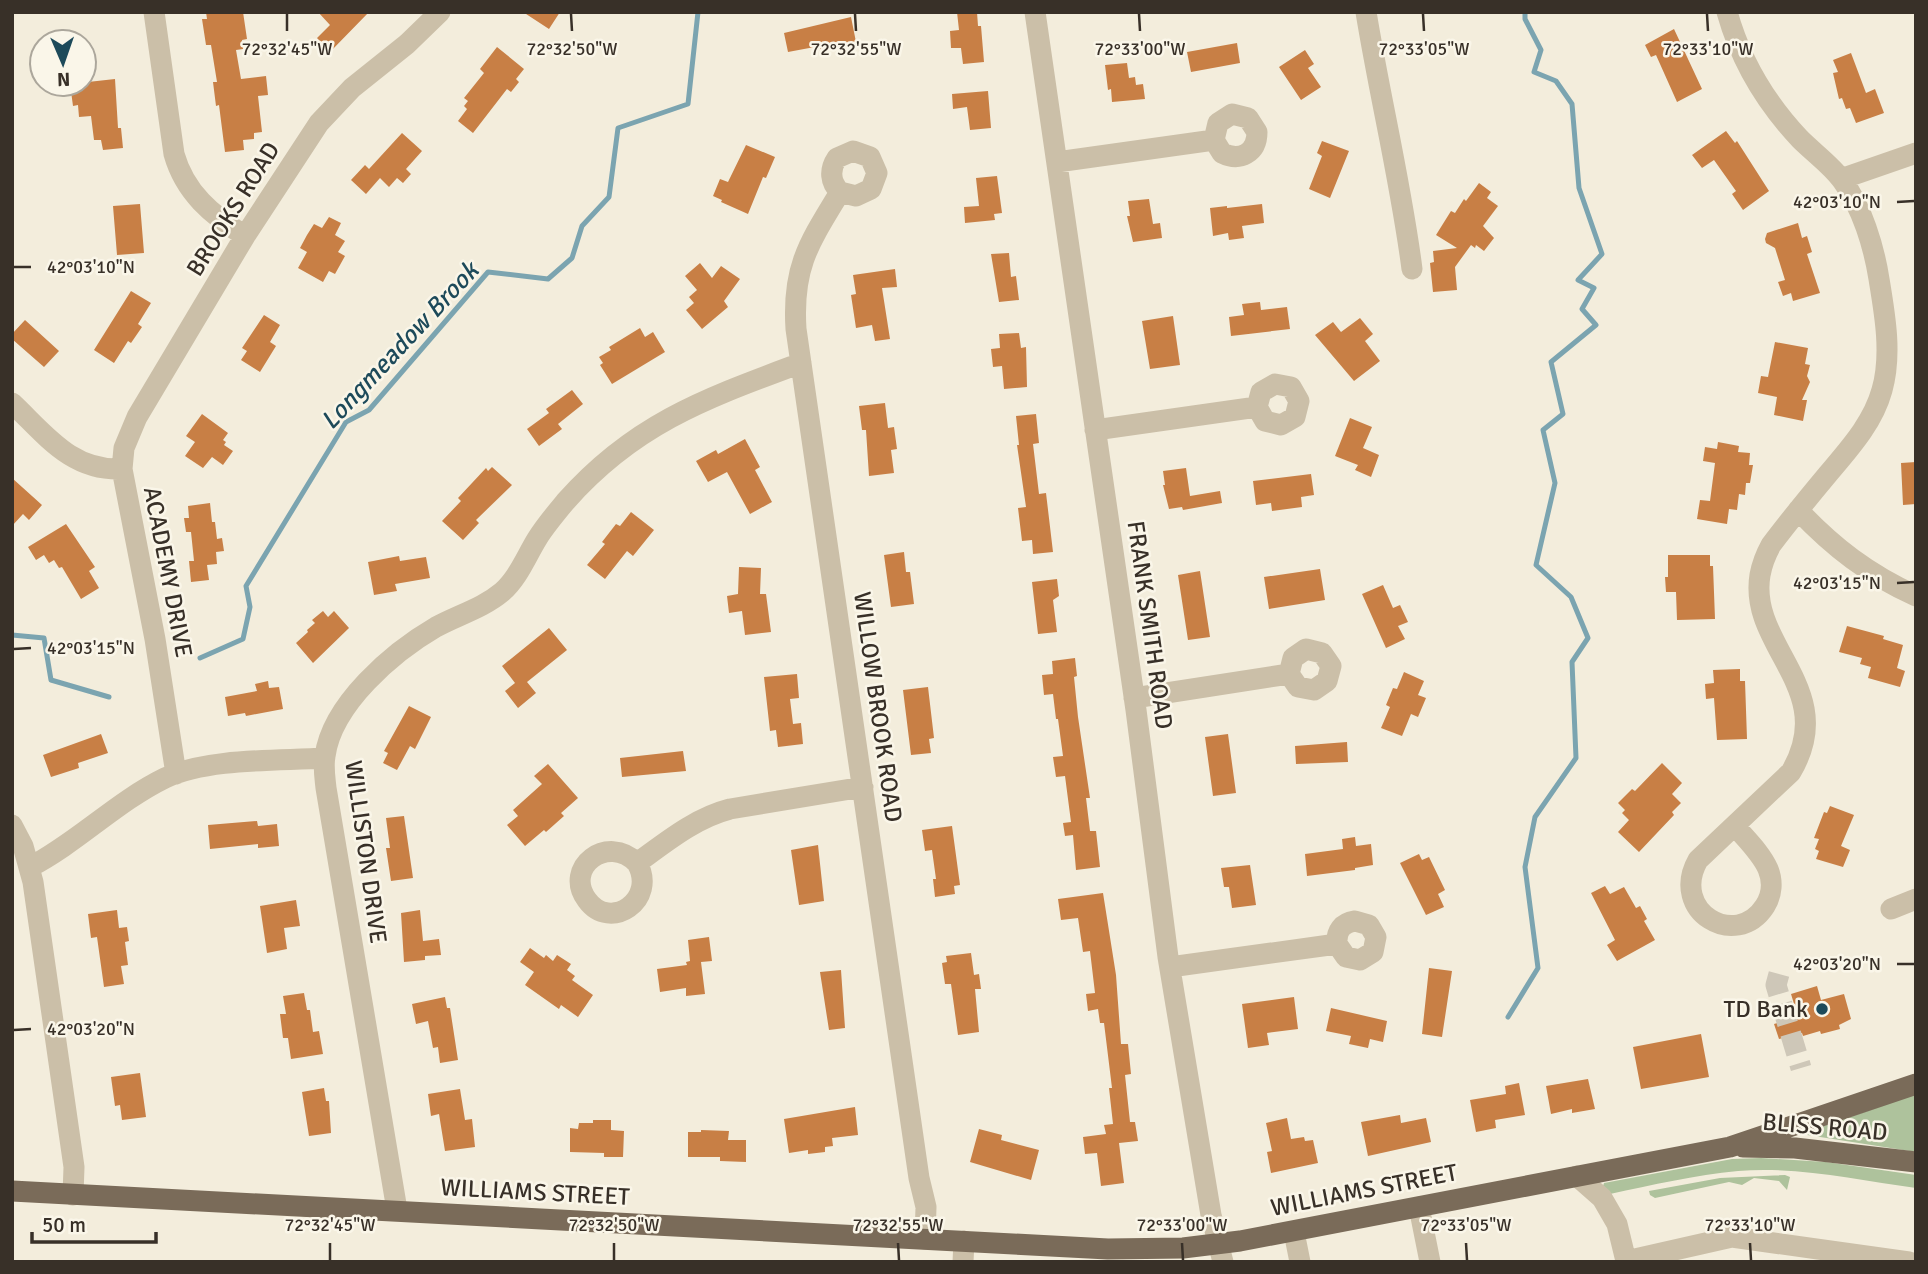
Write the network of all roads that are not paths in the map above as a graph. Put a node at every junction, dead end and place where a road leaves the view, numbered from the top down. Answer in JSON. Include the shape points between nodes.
{"nodes":[{"id":1,"x":154,"y":12,"type":"edge"},
{"id":2,"x":440,"y":12,"type":"edge"},
{"id":3,"x":1035,"y":12,"type":"edge"},
{"id":4,"x":1366,"y":12,"type":"edge"},
{"id":5,"x":1727,"y":12,"type":"edge"},
{"id":6,"x":1214,"y":140,"type":"dead end"},
{"id":7,"x":1916,"y":153,"type":"edge"},
{"id":8,"x":1057,"y":162,"type":"junction"},
{"id":9,"x":1841,"y":179,"type":"junction"},
{"id":10,"x":840,"y":192,"type":"dead end"},
{"id":11,"x":245,"y":236,"type":"junction"},
{"id":12,"x":1412,"y":269,"type":"dead end"},
{"id":13,"x":801,"y":363,"type":"junction"},
{"id":14,"x":12,"y":403,"type":"edge"},
{"id":15,"x":1257,"y":407,"type":"dead end"},
{"id":16,"x":1095,"y":430,"type":"junction"},
{"id":17,"x":122,"y":469,"type":"junction"},
{"id":18,"x":1798,"y":510,"type":"junction"},
{"id":19,"x":1916,"y":596,"type":"edge"},
{"id":20,"x":1289,"y":674,"type":"dead end"},
{"id":21,"x":1134,"y":698,"type":"junction"},
{"id":22,"x":324,"y":758,"type":"junction"},
{"id":23,"x":176,"y":774,"type":"junction"},
{"id":24,"x":863,"y":787,"type":"junction"},
{"id":25,"x":12,"y":825,"type":"edge"},
{"id":26,"x":1735,"y":826,"type":"junction"},
{"id":27,"x":637,"y":863,"type":"dead end"},
{"id":28,"x":30,"y":867,"type":"junction"},
{"id":29,"x":1916,"y":899,"type":"edge"},
{"id":30,"x":1891,"y":909,"type":"dead end"},
{"id":31,"x":1337,"y":944,"type":"dead end"},
{"id":32,"x":1170,"y":967,"type":"junction"},
{"id":33,"x":1916,"y":1084,"type":"edge"},
{"id":34,"x":1730,"y":1147,"type":"junction"},
{"id":35,"x":1916,"y":1162,"type":"edge"},
{"id":36,"x":1577,"y":1176,"type":"junction"},
{"id":37,"x":12,"y":1191,"type":"edge"},
{"id":38,"x":73,"y":1195,"type":"junction"},
{"id":39,"x":1419,"y":1207,"type":"junction"},
{"id":40,"x":397,"y":1210,"type":"junction"},
{"id":41,"x":1294,"y":1232,"type":"junction"},
{"id":42,"x":925,"y":1239,"type":"junction"},
{"id":43,"x":963,"y":1251,"type":"edge"},
{"id":44,"x":1221,"y":1253,"type":"edge"},
{"id":45,"x":1830,"y":1256,"type":"edge"},
{"id":46,"x":1626,"y":1261,"type":"edge"},
{"id":47,"x":1300,"y":1262,"type":"edge"},
{"id":48,"x":1430,"y":1262,"type":"edge"},
{"id":49,"x":1909,"y":1262,"type":"edge"}],
"edges":[{"from":1,"to":11,"type":"street","via":[[181,175],[200,201]]},
{"from":2,"to":11,"type":"street","name":"BROOKS ROAD","via":[[330,111]]},
{"from":3,"to":8,"type":"street","name":"FRANK SMITH ROAD"},
{"from":4,"to":12,"type":"street","via":[[1390,150],[1404,202]]},
{"from":5,"to":9,"type":"street","via":[[1735,41],[1760,90]]},
{"from":6,"to":8,"type":"street"},
{"from":7,"to":9,"type":"street"},
{"from":8,"to":16,"type":"street","name":"FRANK SMITH ROAD"},
{"from":9,"to":18,"type":"street","via":[[1852,195],[1877,268],[1886,371],[1877,405],[1859,437]]},
{"from":10,"to":13,"type":"street","name":"WILLOW BROOK ROAD","via":[[811,240],[799,271],[795,313]]},
{"from":11,"to":17,"type":"street","name":"BROOKS ROAD","via":[[137,418],[124,448]]},
{"from":13,"to":22,"type":"street","name":"WILLISTON DRIVE","via":[[695,404],[645,432],[607,461],[557,512],[511,583],[486,603],[411,643],[371,678],[341,717]]},
{"from":13,"to":24,"type":"street","name":"WILLOW BROOK ROAD"},
{"from":14,"to":17,"type":"street","name":"ACADEMY DRIVE","via":[[70,457],[97,468]]},
{"from":15,"to":16,"type":"street"},
{"from":16,"to":21,"type":"street","name":"FRANK SMITH ROAD"},
{"from":17,"to":23,"type":"street","name":"ACADEMY DRIVE"},
{"from":18,"to":19,"type":"street","via":[[1842,553]]},
{"from":18,"to":26,"type":"street","via":[[1771,545],[1759,576],[1770,631],[1801,692],[1806,719],[1803,747],[1791,772]]},
{"from":20,"to":21,"type":"street"},
{"from":21,"to":32,"type":"street","name":"FRANK SMITH ROAD"},
{"from":22,"to":23,"type":"street","via":[[205,766]]},
{"from":22,"to":40,"type":"street","name":"WILLISTON DRIVE"},
{"from":23,"to":28,"type":"street","via":[[125,801],[57,853]]},
{"from":24,"to":27,"type":"street","via":[[717,813],[696,821]]},
{"from":24,"to":42,"type":"street","name":"WILLOW BROOK ROAD","via":[[926,1207]]},
{"from":25,"to":28,"type":"street"},
{"from":26,"to":26,"type":"street","via":[[1768,870],[1770,891],[1754,918],[1724,925],[1698,909],[1690,879],[1698,860]]},
{"from":28,"to":38,"type":"street","via":[[74,1167]]},
{"from":29,"to":30,"type":"street"},
{"from":31,"to":32,"type":"street"},
{"from":32,"to":44,"type":"street","name":"FRANK SMITH ROAD"},
{"from":33,"to":34,"type":"main road","name":"WILLIAMS STREET"},
{"from":34,"to":35,"type":"main road","name":"BLISS ROAD","via":[[1795,1148]]},
{"from":34,"to":36,"type":"main road","name":"WILLIAMS STREET"},
{"from":36,"to":39,"type":"main road","name":"WILLIAMS STREET"},
{"from":36,"to":46,"type":"street","via":[[1602,1198],[1617,1224]]},
{"from":37,"to":38,"type":"main road","name":"WILLIAMS STREET"},
{"from":38,"to":40,"type":"main road","name":"WILLIAMS STREET"},
{"from":39,"to":41,"type":"main road","name":"WILLIAMS STREET"},
{"from":39,"to":48,"type":"street"},
{"from":40,"to":42,"type":"main road","name":"WILLIAMS STREET"},
{"from":41,"to":44,"type":"main road","name":"WILLIAMS STREET"},
{"from":41,"to":47,"type":"street"},
{"from":42,"to":43,"type":"main road","name":"WILLIAMS STREET"},
{"from":43,"to":44,"type":"main road","name":"WILLIAMS STREET"},
{"from":45,"to":46,"type":"street","via":[[1732,1237]]},
{"from":45,"to":49,"type":"street"}]}
